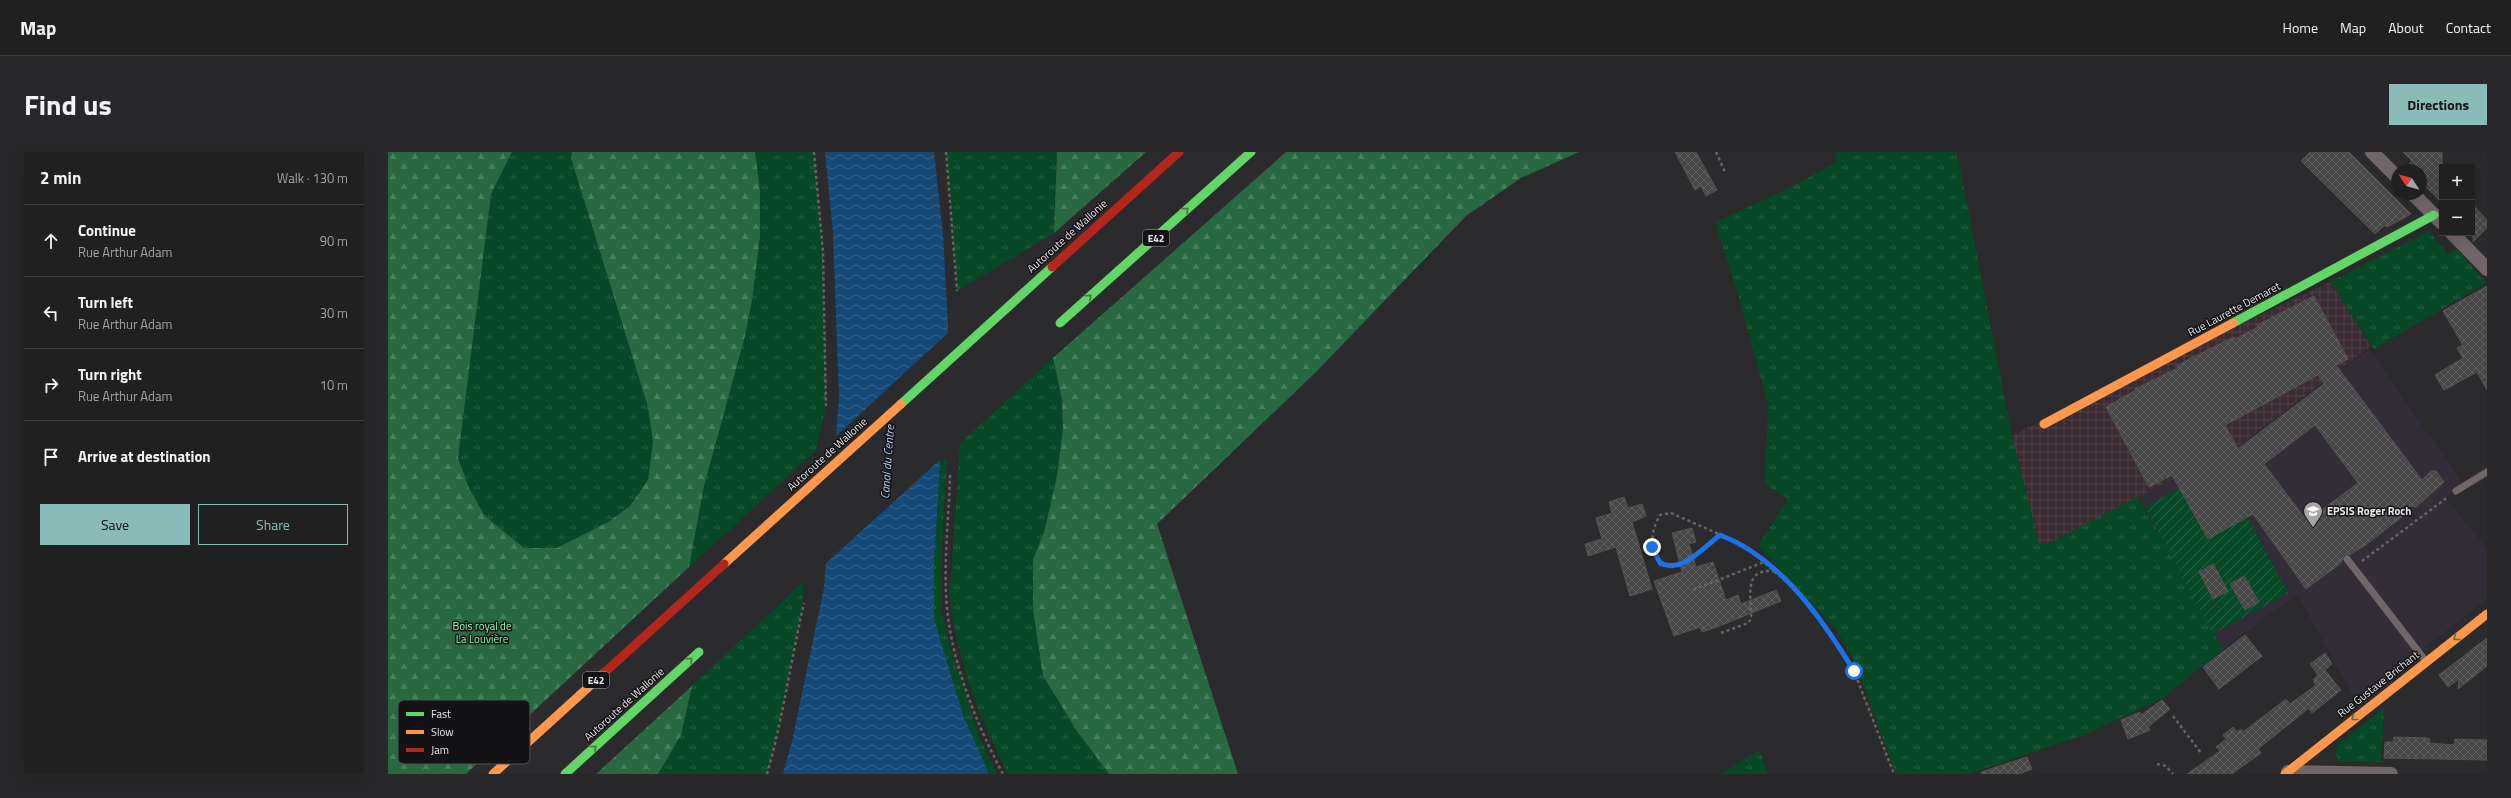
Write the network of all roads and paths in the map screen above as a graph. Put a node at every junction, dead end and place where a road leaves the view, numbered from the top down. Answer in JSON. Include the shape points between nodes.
{"nodes":[{"id":1,"x":814,"y":152,"type":"edge"},
{"id":2,"x":946,"y":152,"type":"edge"},
{"id":3,"x":1179,"y":152,"type":"edge"},
{"id":4,"x":1251,"y":152,"type":"edge"},
{"id":5,"x":1716,"y":152,"type":"edge"},
{"id":6,"x":2372,"y":152,"type":"edge"},
{"id":7,"x":2391,"y":171,"type":"edge"},
{"id":8,"x":1725,"y":172,"type":"dead end"},
{"id":9,"x":2420,"y":200,"type":"edge"},
{"id":10,"x":2438,"y":219,"type":"edge"},
{"id":11,"x":2455,"y":236,"type":"edge"},
{"id":12,"x":2487,"y":269,"type":"edge"},
{"id":13,"x":957,"y":291,"type":"dead end"},
{"id":14,"x":1060,"y":323,"type":"dead end"},
{"id":15,"x":826,"y":406,"type":"dead end"},
{"id":16,"x":2044,"y":424,"type":"dead end"},
{"id":17,"x":2487,"y":472,"type":"edge"},
{"id":18,"x":950,"y":474,"type":"dead end"},
{"id":19,"x":2456,"y":491,"type":"joint"},
{"id":20,"x":1720,"y":535,"type":"junction"},
{"id":21,"x":2347,"y":559,"type":"dead end"},
{"id":22,"x":1764,"y":562,"type":"junction"},
{"id":23,"x":2354,"y":568,"type":"junction"},
{"id":24,"x":1775,"y":571,"type":"junction"},
{"id":25,"x":1693,"y":590,"type":"dead end"},
{"id":26,"x":804,"y":603,"type":"dead end"},
{"id":27,"x":2487,"y":614,"type":"edge"},
{"id":28,"x":1721,"y":634,"type":"dead end"},
{"id":29,"x":699,"y":652,"type":"dead end"},
{"id":30,"x":2426,"y":662,"type":"junction"},
{"id":31,"x":2173,"y":716,"type":"dead end"},
{"id":32,"x":530,"y":740,"type":"edge"},
{"id":33,"x":2201,"y":753,"type":"dead end"},
{"id":34,"x":504,"y":764,"type":"edge"},
{"id":35,"x":2157,"y":764,"type":"dead end"},
{"id":36,"x":2286,"y":773,"type":"edge"},
{"id":37,"x":493,"y":774,"type":"edge"},
{"id":38,"x":565,"y":774,"type":"edge"},
{"id":39,"x":767,"y":774,"type":"edge"},
{"id":40,"x":1003,"y":774,"type":"edge"},
{"id":41,"x":1894,"y":774,"type":"edge"},
{"id":42,"x":2174,"y":774,"type":"edge"},
{"id":43,"x":2391,"y":774,"type":"edge"}],
"edges":[{"from":1,"to":15,"type":"path","via":[[823,252]]},
{"from":2,"to":13,"type":"path"},
{"from":3,"to":32,"type":"main road","name":"Autoroute de Wallonie","number":"E42"},
{"from":14,"to":4,"type":"main road","number":"E42","one_way":true},
{"from":5,"to":8,"type":"path"},
{"from":6,"to":7,"type":"street"},
{"from":9,"to":10,"type":"street"},
{"from":10,"to":16,"type":"main road","name":"Rue Laurette Demaret"},
{"from":11,"to":12,"type":"street"},
{"from":17,"to":19,"type":"lane"},
{"from":18,"to":40,"type":"path","via":[[946,590],[948,617],[965,684],[990,750]]},
{"from":19,"to":23,"type":"path"},
{"from":20,"to":20,"type":"path","via":[[1684,563],[1673,567],[1660,563],[1652,547],[1652,536],[1658,520],[1664,513],[1671,513],[1694,522]]},
{"from":20,"to":22,"type":"path","via":[[1740,542]]},
{"from":21,"to":23,"type":"lane"},
{"from":22,"to":24,"type":"path"},
{"from":22,"to":25,"type":"path"},
{"from":23,"to":30,"type":"lane"},
{"from":24,"to":28,"type":"path","via":[[1763,570],[1753,576],[1751,619],[1748,623]]},
{"from":24,"to":41,"type":"path","via":[[1807,603],[1830,632],[1854,671]]},
{"from":26,"to":39,"type":"path"},
{"from":27,"to":30,"type":"main road","name":"Rue Gustave Brichant","one_way":true},
{"from":38,"to":29,"type":"main road","name":"Autoroute de Wallonie","one_way":true},
{"from":30,"to":36,"type":"main road","name":"Rue Gustave Brichant","one_way":true},
{"from":31,"to":33,"type":"path"},
{"from":34,"to":37,"type":"main road","name":"Autoroute de Wallonie","number":"E42"},
{"from":35,"to":42,"type":"path","via":[[2166,766]]},
{"from":36,"to":43,"type":"street"}]}
